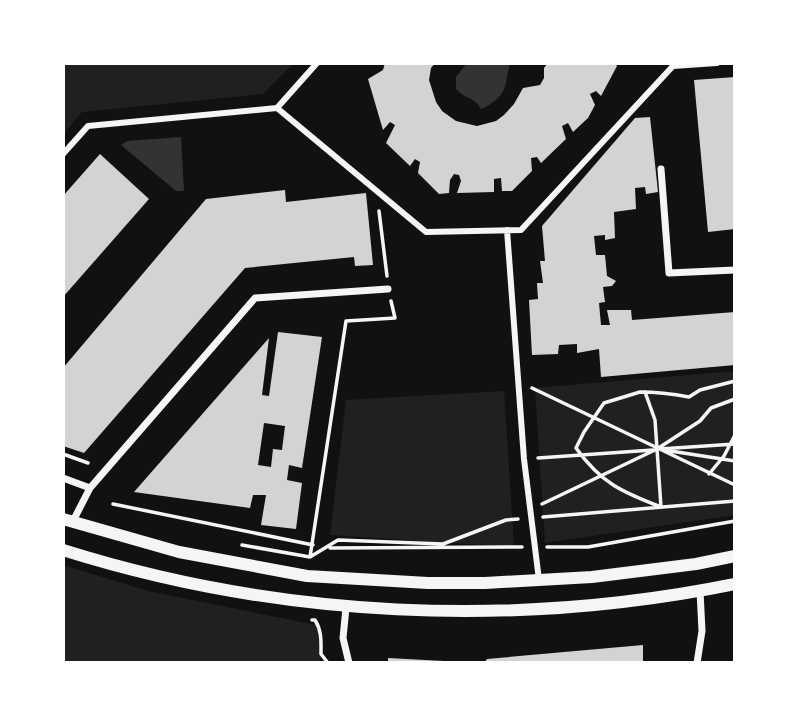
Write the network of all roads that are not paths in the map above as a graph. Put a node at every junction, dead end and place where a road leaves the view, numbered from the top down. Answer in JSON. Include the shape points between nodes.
{"nodes":[{"id":1,"x":317,"y":63,"type":"edge"},
{"id":2,"x":717,"y":63,"type":"edge"},
{"id":3,"x":673,"y":65,"type":"edge"},
{"id":4,"x":277,"y":108,"type":"junction"},
{"id":5,"x":63,"y":154,"type":"edge"},
{"id":6,"x":660,"y":169,"type":"dead end"},
{"id":7,"x":507,"y":230,"type":"junction"},
{"id":8,"x":735,"y":270,"type":"edge"},
{"id":9,"x":388,"y":289,"type":"road end"},
{"id":10,"x":63,"y":478,"type":"edge"},
{"id":11,"x":90,"y":488,"type":"junction"},
{"id":12,"x":68,"y":521,"type":"edge"},
{"id":13,"x":63,"y":550,"type":"edge"},
{"id":14,"x":735,"y":556,"type":"edge"},
{"id":15,"x":539,"y":581,"type":"junction"},
{"id":16,"x":735,"y":584,"type":"edge"},
{"id":17,"x":700,"y":591,"type":"junction"},
{"id":18,"x":346,"y":608,"type":"junction"},
{"id":19,"x":349,"y":663,"type":"edge"},
{"id":20,"x":697,"y":663,"type":"edge"}],
"edges":[{"from":1,"to":4,"type":"street"},
{"from":2,"to":3,"type":"street"},
{"from":3,"to":7,"type":"street","via":[[521,230]]},
{"from":4,"to":5,"type":"street","via":[[88,126]]},
{"from":4,"to":7,"type":"street","via":[[426,232]]},
{"from":6,"to":8,"type":"street","via":[[669,273]]},
{"from":7,"to":15,"type":"street","via":[[524,459]]},
{"from":9,"to":11,"type":"street","via":[[255,298]]},
{"from":10,"to":11,"type":"street"},
{"from":11,"to":12,"type":"street"},
{"from":12,"to":15,"type":"street","via":[[180,552],[307,576],[428,583]]},
{"from":13,"to":18,"type":"street","via":[[212,587]]},
{"from":14,"to":15,"type":"street","via":[[592,578]]},
{"from":16,"to":17,"type":"street"},
{"from":17,"to":18,"type":"street","via":[[552,609]]},
{"from":17,"to":20,"type":"street","via":[[702,631]]},
{"from":18,"to":19,"type":"street","via":[[343,638]]}]}
